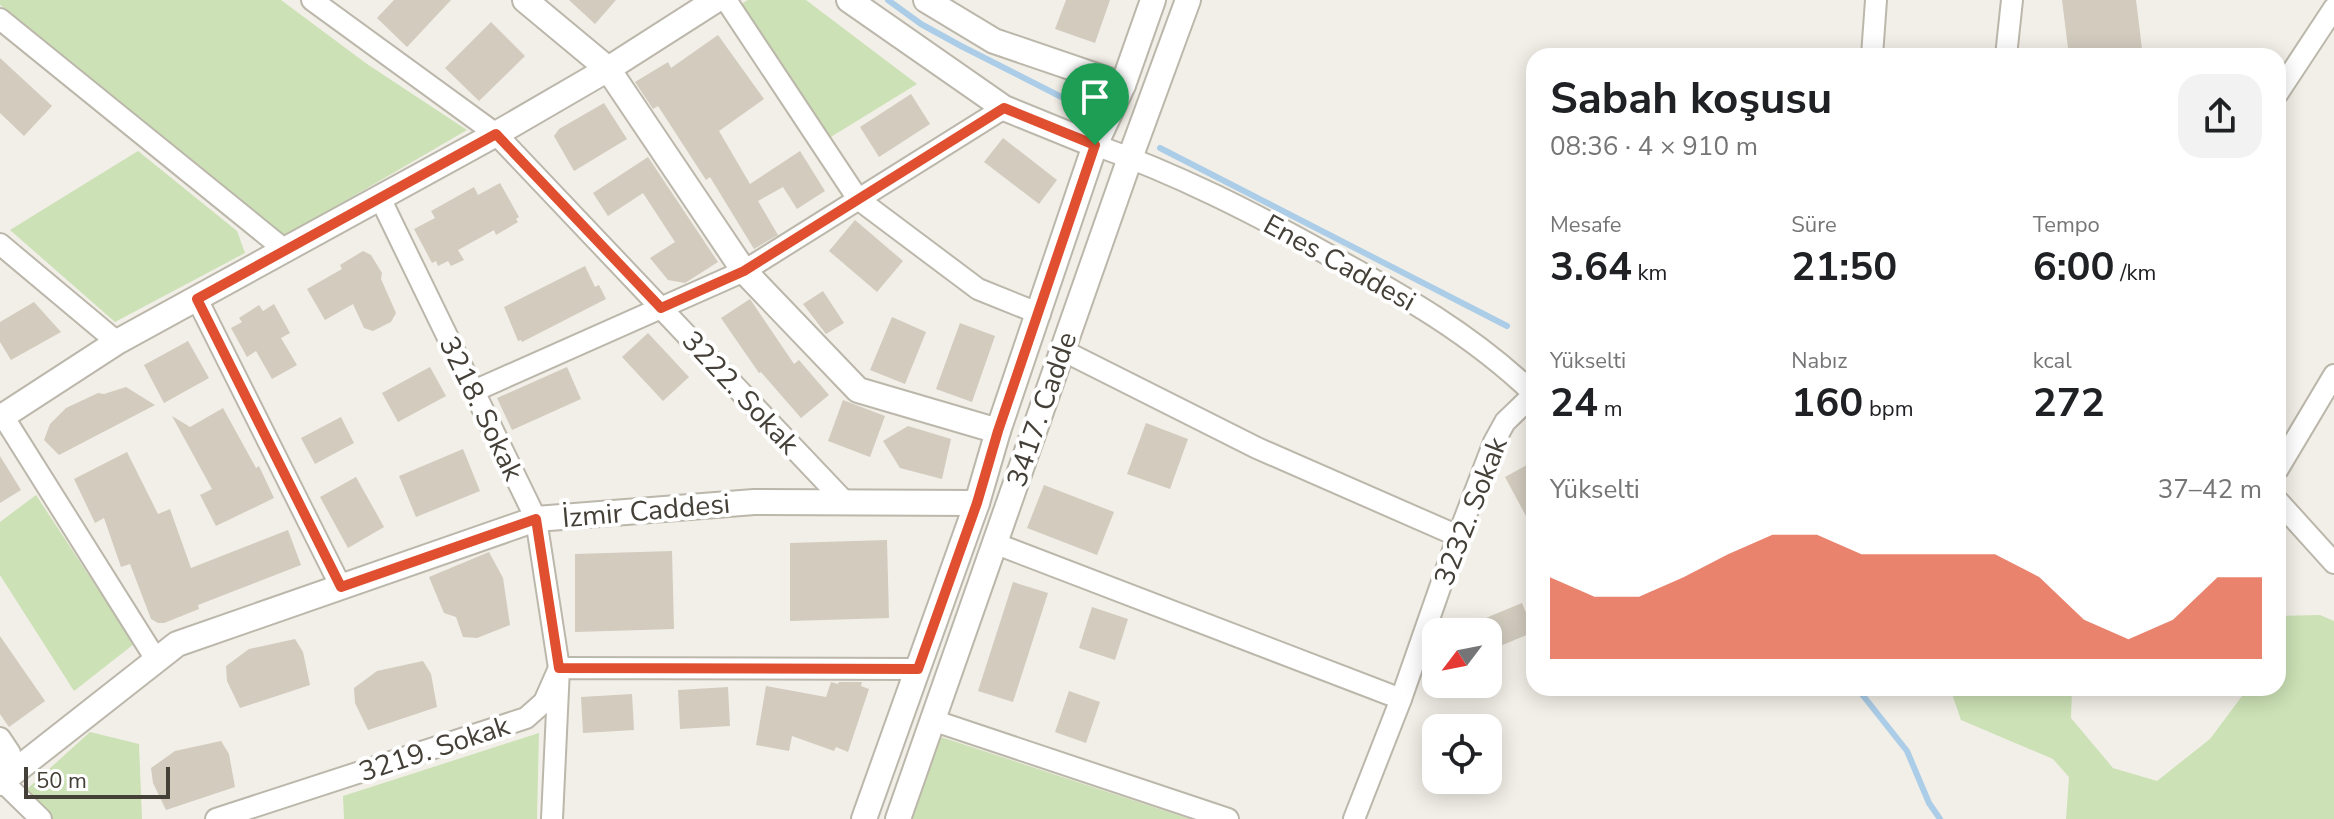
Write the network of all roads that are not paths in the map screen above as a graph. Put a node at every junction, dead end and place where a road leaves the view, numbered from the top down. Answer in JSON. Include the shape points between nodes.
{"nodes":[{"id":1,"x":312,"y":0,"type":"edge"},
{"id":2,"x":525,"y":0,"type":"edge"},
{"id":3,"x":716,"y":0,"type":"edge"},
{"id":4,"x":726,"y":0,"type":"edge"},
{"id":5,"x":849,"y":0,"type":"edge"},
{"id":6,"x":926,"y":0,"type":"edge"},
{"id":7,"x":1153,"y":0,"type":"edge"},
{"id":8,"x":1188,"y":0,"type":"edge"},
{"id":9,"x":1876,"y":0,"type":"edge"},
{"id":10,"x":2012,"y":0,"type":"edge"},
{"id":11,"x":2334,"y":8,"type":"edge"},
{"id":12,"x":0,"y":19,"type":"edge"},
{"id":13,"x":1873,"y":48,"type":"edge"},
{"id":14,"x":2007,"y":48,"type":"edge"},
{"id":15,"x":608,"y":69,"type":"junction"},
{"id":16,"x":2286,"y":81,"type":"edge"},
{"id":17,"x":1123,"y":85,"type":"junction"},
{"id":18,"x":1153,"y":96,"type":"junction"},
{"id":19,"x":1004,"y":108,"type":"junction"},
{"id":20,"x":496,"y":134,"type":"junction"},
{"id":21,"x":1095,"y":145,"type":"junction"},
{"id":22,"x":1130,"y":158,"type":"junction"},
{"id":23,"x":380,"y":198,"type":"junction"},
{"id":24,"x":858,"y":199,"type":"junction"},
{"id":25,"x":0,"y":244,"type":"edge"},
{"id":26,"x":285,"y":250,"type":"junction"},
{"id":27,"x":744,"y":271,"type":"junction"},
{"id":28,"x":197,"y":299,"type":"junction"},
{"id":29,"x":661,"y":308,"type":"junction"},
{"id":30,"x":1040,"y":314,"type":"junction"},
{"id":31,"x":117,"y":342,"type":"junction"},
{"id":32,"x":1062,"y":350,"type":"junction"},
{"id":33,"x":2334,"y":375,"type":"edge"},
{"id":34,"x":1526,"y":387,"type":"edge"},
{"id":35,"x":474,"y":391,"type":"junction"},
{"id":36,"x":1526,"y":402,"type":"edge"},
{"id":37,"x":2,"y":417,"type":"edge"},
{"id":38,"x":998,"y":431,"type":"junction"},
{"id":39,"x":2286,"y":456,"type":"edge"},
{"id":40,"x":845,"y":502,"type":"junction"},
{"id":41,"x":977,"y":503,"type":"junction"},
{"id":42,"x":2286,"y":510,"type":"edge"},
{"id":43,"x":536,"y":519,"type":"junction"},
{"id":44,"x":1458,"y":536,"type":"junction"},
{"id":45,"x":994,"y":543,"type":"junction"},
{"id":46,"x":2334,"y":563,"type":"edge"},
{"id":47,"x":341,"y":587,"type":"junction"},
{"id":48,"x":157,"y":661,"type":"junction"},
{"id":49,"x":559,"y":668,"type":"junction"},
{"id":50,"x":918,"y":669,"type":"junction"},
{"id":51,"x":1401,"y":699,"type":"junction"},
{"id":52,"x":932,"y":720,"type":"junction"},
{"id":53,"x":0,"y":738,"type":"edge"},
{"id":54,"x":1,"y":782,"type":"edge"},
{"id":55,"x":41,"y":819,"type":"edge"},
{"id":56,"x":216,"y":819,"type":"edge"},
{"id":57,"x":552,"y":819,"type":"edge"},
{"id":58,"x":864,"y":819,"type":"edge"},
{"id":59,"x":898,"y":819,"type":"edge"},
{"id":60,"x":1228,"y":819,"type":"edge"},
{"id":61,"x":1354,"y":819,"type":"edge"}],
"edges":[{"from":1,"to":20,"type":"street","name":"3222. Sokak"},
{"from":2,"to":15,"type":"street"},
{"from":3,"to":15,"type":"street"},
{"from":4,"to":24,"type":"street"},
{"from":5,"to":19,"type":"street"},
{"from":6,"to":17,"type":"street","via":[[994,41]]},
{"from":7,"to":17,"type":"street","name":"3417. Cadde"},
{"from":8,"to":18,"type":"street","name":"3417. Cadde"},
{"from":9,"to":13,"type":"street"},
{"from":10,"to":14,"type":"street"},
{"from":11,"to":16,"type":"street"},
{"from":12,"to":26,"type":"street"},
{"from":15,"to":20,"type":"street"},
{"from":15,"to":27,"type":"street"},
{"from":17,"to":18,"type":"street"},
{"from":17,"to":21,"type":"street","name":"3417. Cadde"},
{"from":18,"to":22,"type":"street","name":"3417. Cadde"},
{"from":19,"to":21,"type":"street"},
{"from":19,"to":24,"type":"street"},
{"from":20,"to":23,"type":"street"},
{"from":20,"to":29,"type":"street","name":"3222. Sokak"},
{"from":21,"to":22,"type":"street","name":"Enes Caddesi"},
{"from":21,"to":30,"type":"street","name":"3417. Cadde"},
{"from":22,"to":32,"type":"street","name":"3417. Cadde"},
{"from":22,"to":34,"type":"street","name":"Enes Caddesi","via":[[1201,187],[1407,296]]},
{"from":23,"to":26,"type":"street"},
{"from":23,"to":35,"type":"street","name":"3218. Sokak"},
{"from":24,"to":27,"type":"street"},
{"from":24,"to":30,"type":"street","via":[[978,289]]},
{"from":25,"to":31,"type":"street"},
{"from":26,"to":28,"type":"street"},
{"from":27,"to":29,"type":"street"},
{"from":27,"to":38,"type":"street","via":[[858,390]]},
{"from":28,"to":31,"type":"street"},
{"from":28,"to":47,"type":"street"},
{"from":29,"to":35,"type":"street"},
{"from":29,"to":40,"type":"street","name":"3222. Sokak"},
{"from":30,"to":38,"type":"street","name":"3417. Cadde"},
{"from":31,"to":37,"type":"street"},
{"from":32,"to":44,"type":"street","via":[[1257,448]]},
{"from":32,"to":45,"type":"street","name":"3417. Cadde"},
{"from":33,"to":39,"type":"street"},
{"from":35,"to":43,"type":"street","name":"3218. Sokak"},
{"from":36,"to":44,"type":"street","name":"3232. Sokak","via":[[1494,442]]},
{"from":37,"to":48,"type":"street"},
{"from":38,"to":41,"type":"street","name":"3417. Cadde"},
{"from":40,"to":41,"type":"street","name":"İzmir Caddesi"},
{"from":40,"to":43,"type":"street","name":"İzmir Caddesi","via":[[754,502]]},
{"from":41,"to":50,"type":"street","name":"3417. Cadde"},
{"from":42,"to":46,"type":"street"},
{"from":43,"to":47,"type":"street","name":"İzmir Caddesi"},
{"from":43,"to":49,"type":"street","name":"3218. Sokak"},
{"from":44,"to":51,"type":"street","name":"3232. Sokak"},
{"from":45,"to":51,"type":"street"},
{"from":45,"to":52,"type":"street","name":"3417. Cadde"},
{"from":47,"to":48,"type":"street","name":"İzmir Caddesi","via":[[177,644]]},
{"from":48,"to":54,"type":"street","name":"İzmir Caddesi"},
{"from":49,"to":50,"type":"street"},
{"from":49,"to":56,"type":"street","name":"3219. Sokak","via":[[544,702],[526,718]]},
{"from":49,"to":57,"type":"street","name":"3218. Sokak"},
{"from":50,"to":58,"type":"street","name":"3417. Cadde"},
{"from":51,"to":61,"type":"street","name":"3232. Sokak"},
{"from":52,"to":59,"type":"street","name":"3417. Cadde"},
{"from":52,"to":60,"type":"street"},
{"from":53,"to":54,"type":"street","via":[[10,753]]},
{"from":54,"to":55,"type":"street"}]}
